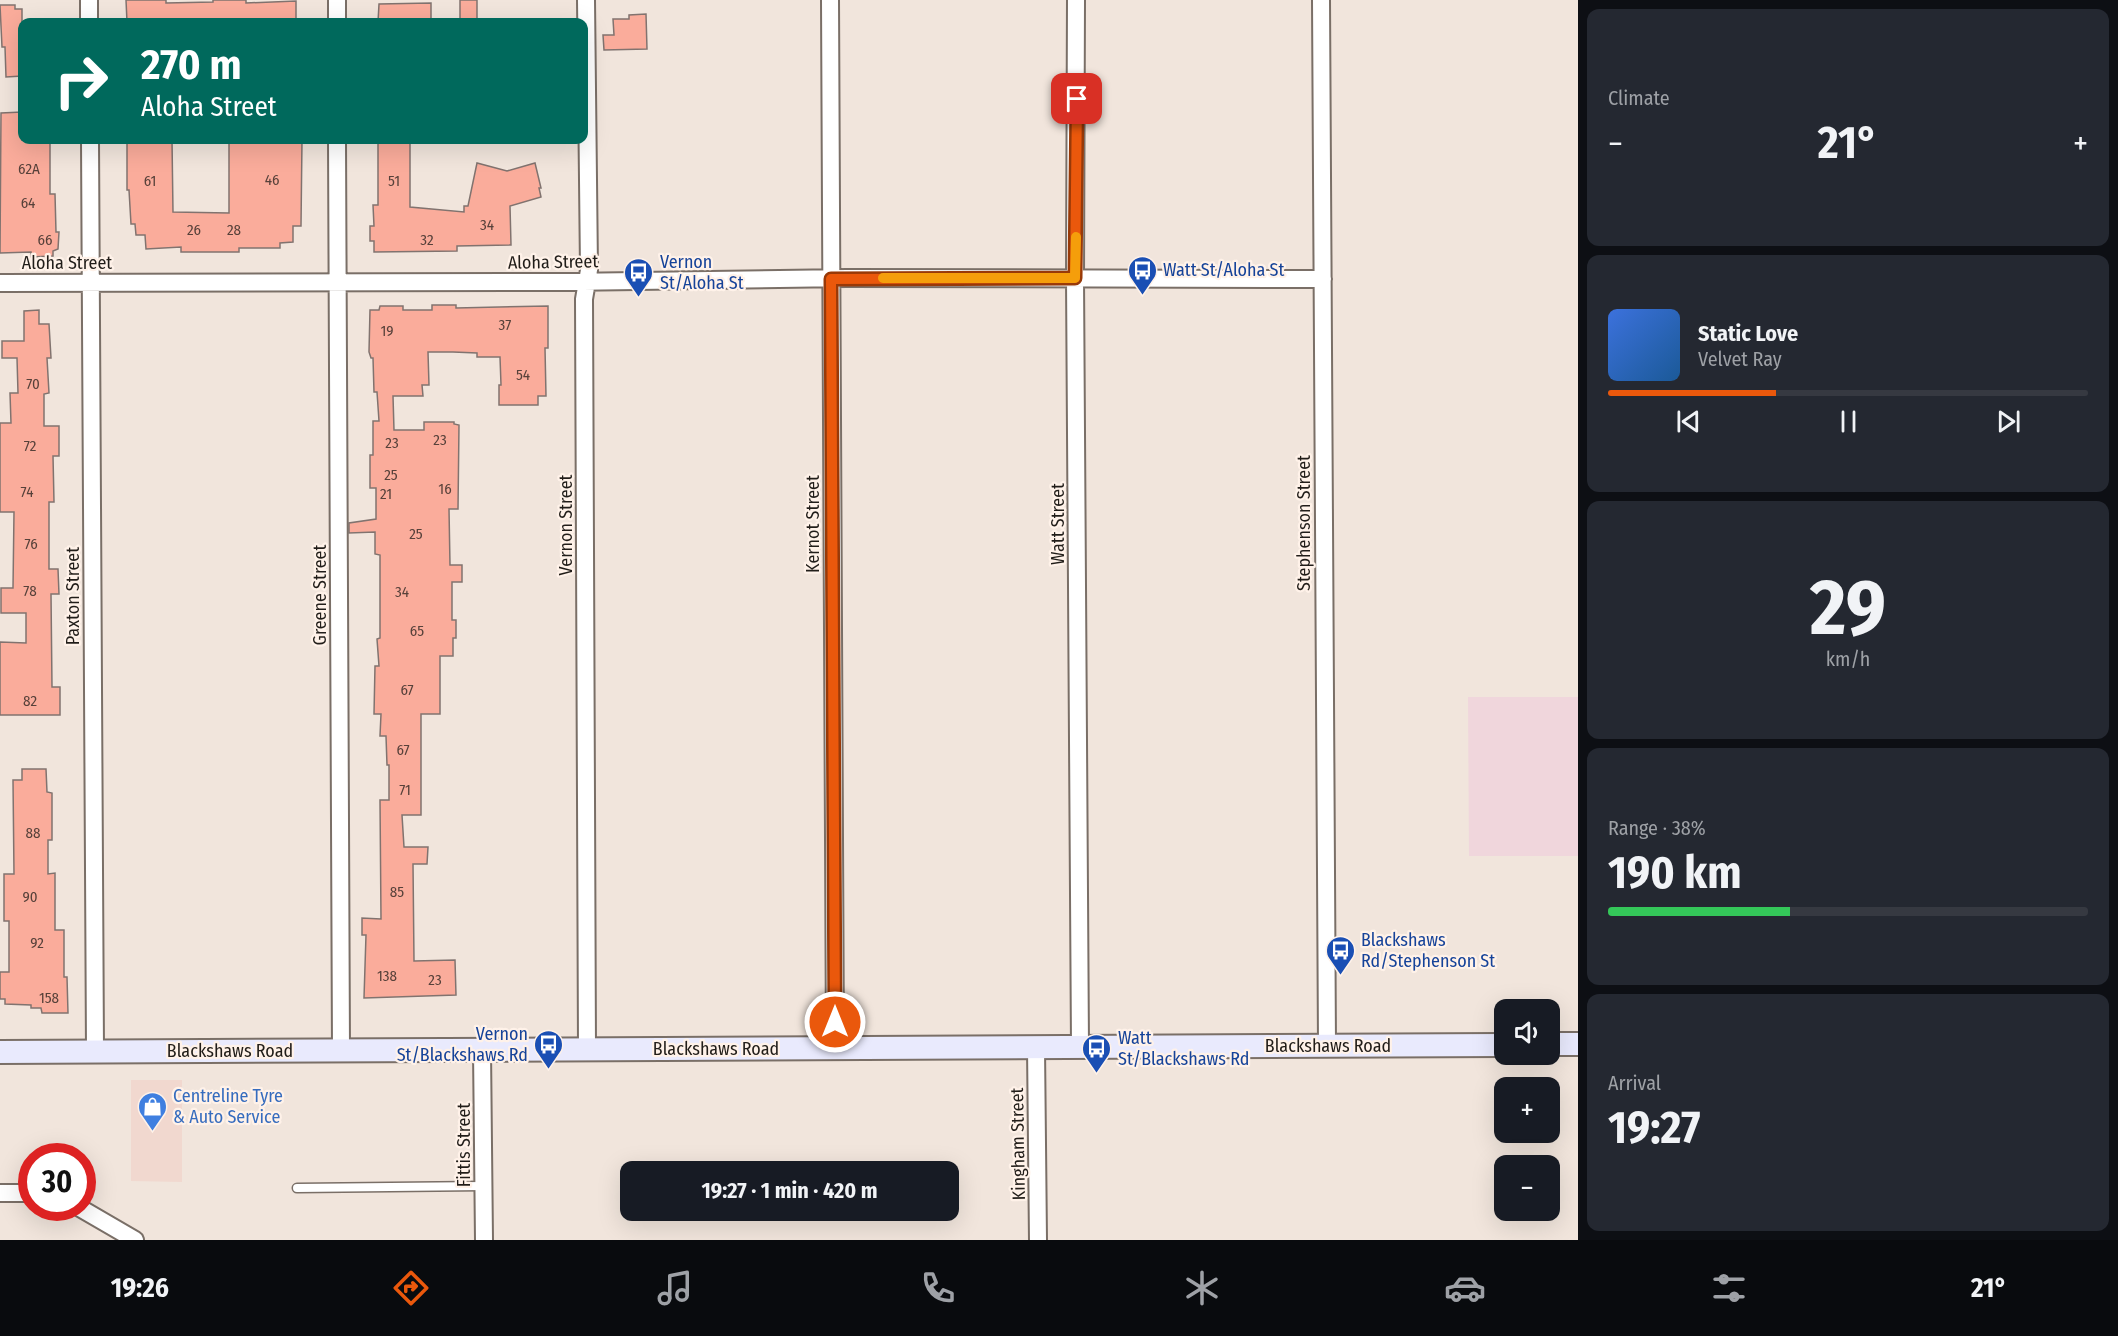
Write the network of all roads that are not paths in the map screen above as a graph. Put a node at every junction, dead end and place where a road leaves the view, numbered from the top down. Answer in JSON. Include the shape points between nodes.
{"nodes":[{"id":1,"x":89,"y":0,"type":"edge"},
{"id":2,"x":337,"y":0,"type":"edge"},
{"id":3,"x":586,"y":0,"type":"edge"},
{"id":4,"x":830,"y":0,"type":"edge"},
{"id":5,"x":1076,"y":0,"type":"edge"},
{"id":6,"x":1321,"y":0,"type":"edge"},
{"id":7,"x":89,"y":18,"type":"edge"},
{"id":8,"x":337,"y":18,"type":"edge"},
{"id":9,"x":586,"y":18,"type":"edge"},
{"id":10,"x":90,"y":144,"type":"edge"},
{"id":11,"x":337,"y":144,"type":"edge"},
{"id":12,"x":588,"y":144,"type":"edge"},
{"id":13,"x":1075,"y":278,"type":"junction"},
{"id":14,"x":831,"y":279,"type":"junction"},
{"id":15,"x":1323,"y":279,"type":"junction"},
{"id":16,"x":587,"y":281,"type":"junction"},
{"id":17,"x":338,"y":282,"type":"junction"},
{"id":18,"x":0,"y":283,"type":"edge"},
{"id":19,"x":91,"y":283,"type":"junction"},
{"id":20,"x":1560,"y":1044,"type":"edge"},
{"id":21,"x":1578,"y":1044,"type":"edge"},
{"id":22,"x":1494,"y":1045,"type":"edge"},
{"id":23,"x":1327,"y":1046,"type":"junction"},
{"id":24,"x":1036,"y":1047,"type":"junction"},
{"id":25,"x":1080,"y":1047,"type":"junction"},
{"id":26,"x":835,"y":1048,"type":"junction"},
{"id":27,"x":341,"y":1050,"type":"junction"},
{"id":28,"x":482,"y":1050,"type":"junction"},
{"id":29,"x":587,"y":1050,"type":"junction"},
{"id":30,"x":0,"y":1052,"type":"edge"},
{"id":31,"x":95,"y":1052,"type":"junction"},
{"id":32,"x":484,"y":1186,"type":"junction"},
{"id":33,"x":297,"y":1188,"type":"dead end"},
{"id":34,"x":0,"y":1193,"type":"edge"},
{"id":35,"x":18,"y":1193,"type":"edge"},
{"id":36,"x":96,"y":1217,"type":"edge"},
{"id":37,"x":135,"y":1240,"type":"edge"},
{"id":38,"x":484,"y":1240,"type":"edge"},
{"id":39,"x":1038,"y":1240,"type":"edge"}],
"edges":[{"from":1,"to":7,"type":"street"},
{"from":2,"to":8,"type":"street"},
{"from":3,"to":9,"type":"street","name":"Vernon Street"},
{"from":4,"to":14,"type":"street","name":"Kernot Street"},
{"from":5,"to":13,"type":"street","name":"Watt Street"},
{"from":6,"to":15,"type":"street","name":"Stephenson Street"},
{"from":10,"to":19,"type":"street","name":"Paxton Street"},
{"from":11,"to":17,"type":"street","name":"Greene Street"},
{"from":12,"to":16,"type":"street","name":"Vernon Street"},
{"from":13,"to":14,"type":"street","name":"Aloha Street"},
{"from":13,"to":15,"type":"street","name":"Aloha Street"},
{"from":13,"to":25,"type":"street","name":"Watt Street"},
{"from":14,"to":16,"type":"street","name":"Aloha Street"},
{"from":14,"to":26,"type":"street","name":"Kernot Street"},
{"from":15,"to":23,"type":"street","name":"Stephenson Street"},
{"from":16,"to":17,"type":"street","name":"Aloha Street"},
{"from":16,"to":29,"type":"street","name":"Vernon Street"},
{"from":17,"to":19,"type":"street","name":"Aloha Street"},
{"from":17,"to":27,"type":"street","name":"Greene Street"},
{"from":18,"to":19,"type":"street","name":"Aloha Street"},
{"from":19,"to":31,"type":"street","name":"Paxton Street"},
{"from":20,"to":21,"type":"main road"},
{"from":22,"to":23,"type":"main road","name":"Blackshaws Road"},
{"from":23,"to":25,"type":"main road","name":"Blackshaws Road"},
{"from":24,"to":25,"type":"main road","name":"Blackshaws Road"},
{"from":24,"to":26,"type":"main road","name":"Blackshaws Road"},
{"from":24,"to":39,"type":"street","name":"Kingham Street"},
{"from":26,"to":29,"type":"main road","name":"Blackshaws Road"},
{"from":27,"to":28,"type":"main road","name":"Blackshaws Road"},
{"from":27,"to":31,"type":"main road","name":"Blackshaws Road"},
{"from":28,"to":29,"type":"main road","name":"Blackshaws Road"},
{"from":28,"to":32,"type":"street","name":"Fittis Street"},
{"from":30,"to":31,"type":"main road","name":"Blackshaws Road"},
{"from":32,"to":33,"type":"lane"},
{"from":32,"to":38,"type":"street","name":"Fittis Street"},
{"from":34,"to":35,"type":"street"},
{"from":36,"to":37,"type":"street"}]}
